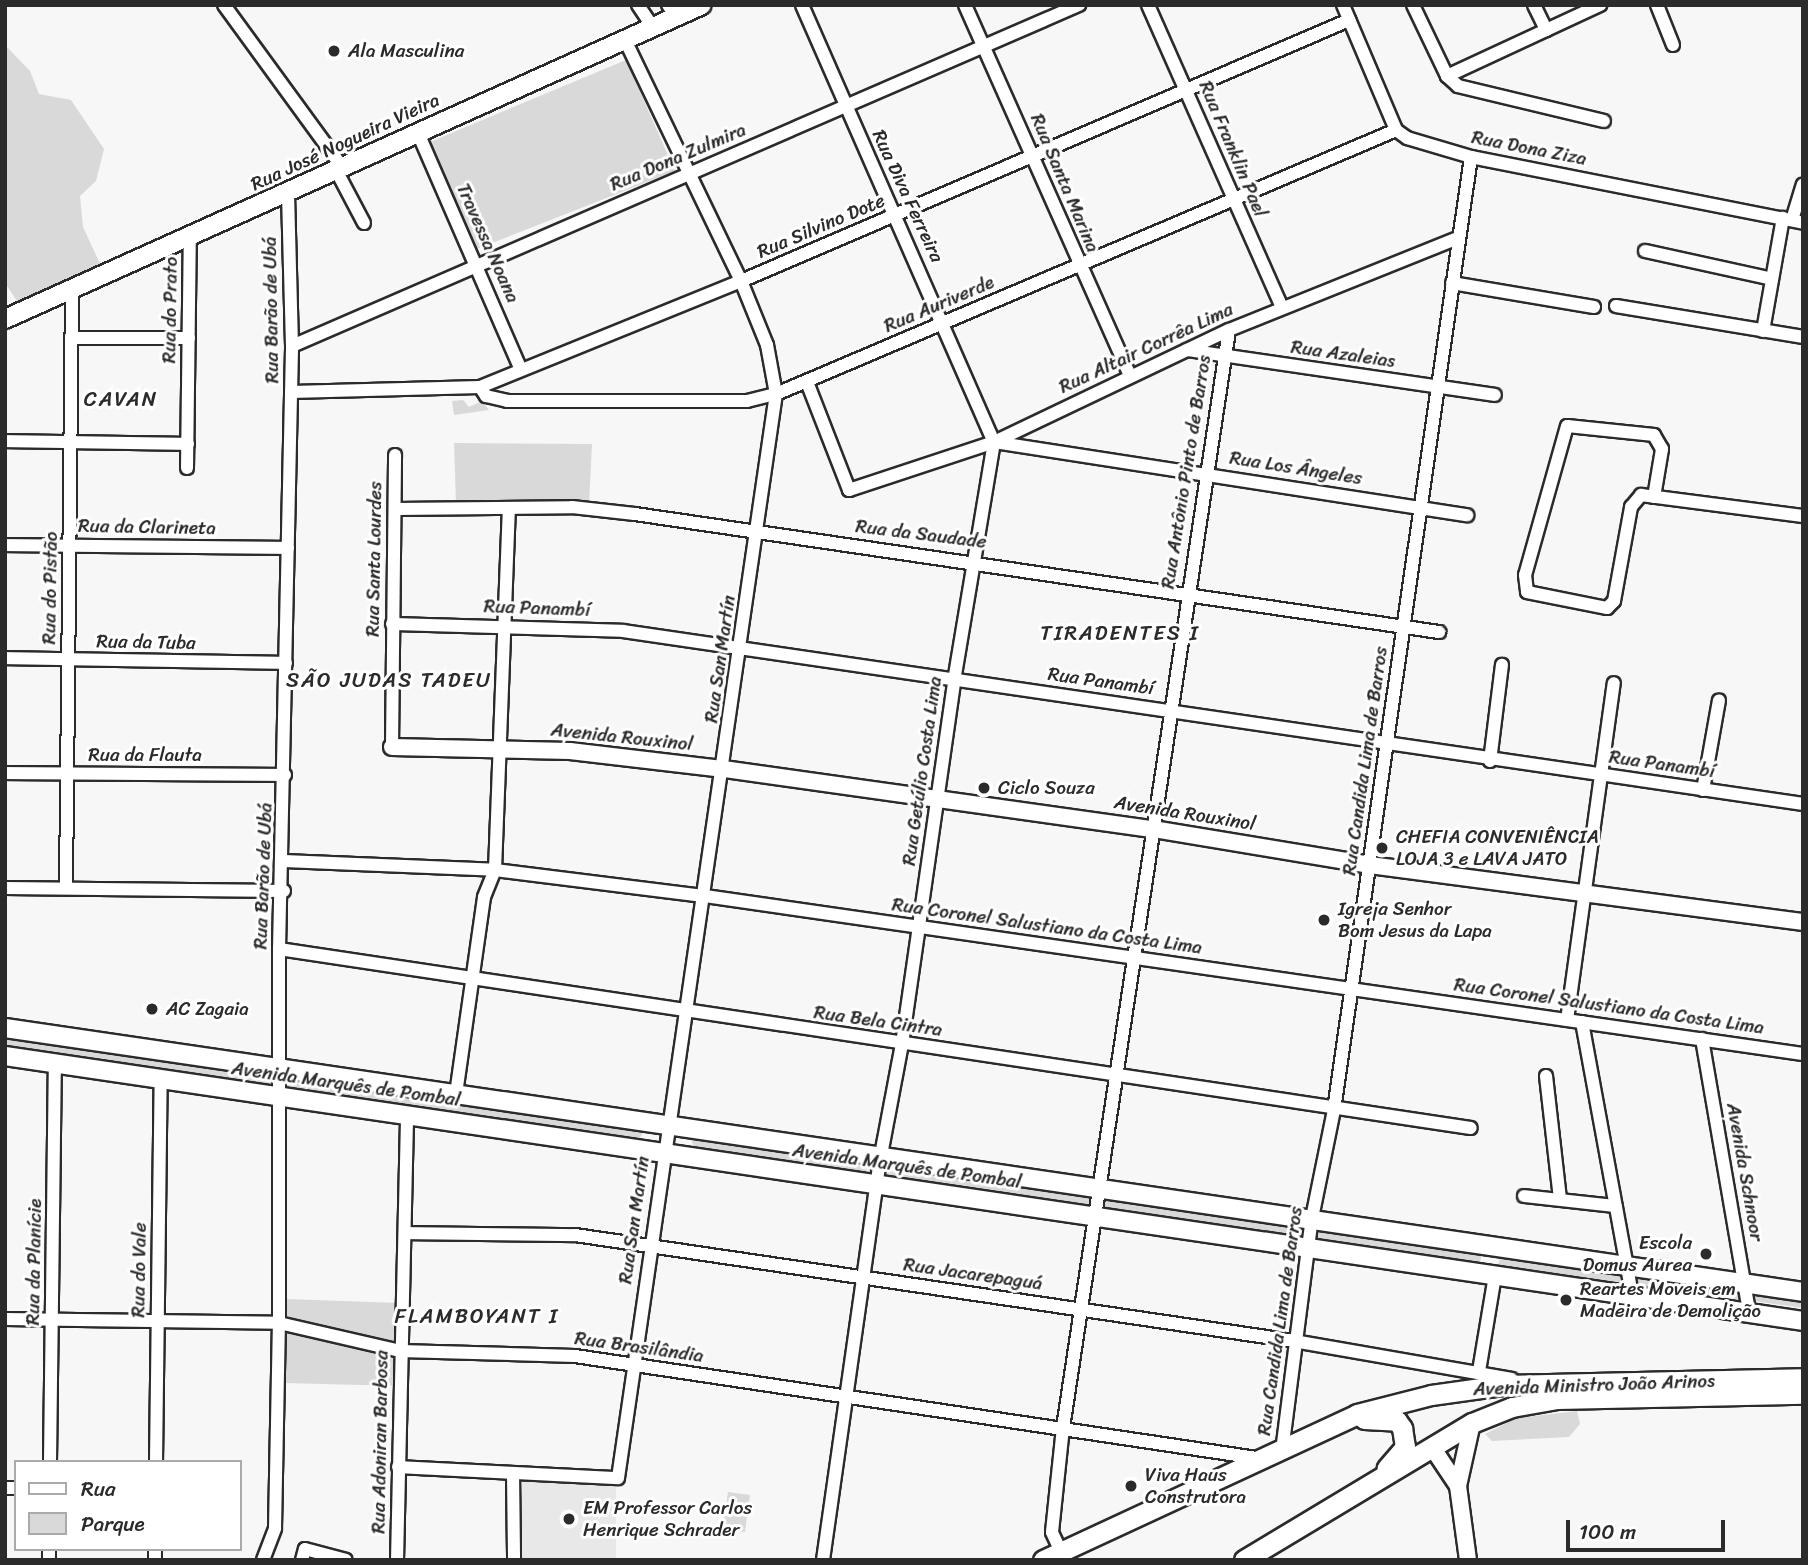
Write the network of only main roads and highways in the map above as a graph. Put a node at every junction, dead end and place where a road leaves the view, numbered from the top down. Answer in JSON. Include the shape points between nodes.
{"nodes":[{"id":1,"x":702,"y":5,"type":"edge"},
{"id":2,"x":672,"y":11,"type":"edge"},
{"id":3,"x":5,"y":319,"type":"edge"},
{"id":4,"x":5,"y":1028,"type":"edge"},
{"id":5,"x":48,"y":1034,"type":"junction"},
{"id":6,"x":81,"y":1039,"type":"junction"},
{"id":7,"x":5,"y":1056,"type":"edge"},
{"id":8,"x":49,"y":1063,"type":"junction"},
{"id":9,"x":77,"y":1066,"type":"junction"},
{"id":10,"x":273,"y":1067,"type":"junction"},
{"id":11,"x":309,"y":1072,"type":"junction"},
{"id":12,"x":264,"y":1094,"type":"junction"},
{"id":13,"x":306,"y":1100,"type":"junction"},
{"id":14,"x":660,"y":1123,"type":"junction"},
{"id":15,"x":693,"y":1128,"type":"junction"},
{"id":16,"x":656,"y":1150,"type":"junction"},
{"id":17,"x":874,"y":1154,"type":"junction"},
{"id":18,"x":687,"y":1155,"type":"junction"},
{"id":19,"x":907,"y":1159,"type":"junction"},
{"id":20,"x":870,"y":1181,"type":"junction"},
{"id":21,"x":905,"y":1186,"type":"junction"},
{"id":22,"x":1092,"y":1186,"type":"junction"},
{"id":23,"x":1125,"y":1190,"type":"junction"},
{"id":24,"x":1087,"y":1213,"type":"junction"},
{"id":25,"x":1305,"y":1217,"type":"junction"},
{"id":26,"x":1122,"y":1218,"type":"junction"},
{"id":27,"x":1339,"y":1222,"type":"junction"},
{"id":28,"x":1300,"y":1244,"type":"junction"},
{"id":29,"x":1335,"y":1249,"type":"junction"},
{"id":30,"x":1803,"y":1292,"type":"edge"},
{"id":31,"x":1803,"y":1321,"type":"edge"},
{"id":32,"x":1803,"y":1378,"type":"edge"},
{"id":33,"x":1803,"y":1394,"type":"edge"},
{"id":34,"x":1396,"y":1421,"type":"junction"},
{"id":35,"x":1326,"y":1429,"type":"junction"},
{"id":36,"x":1432,"y":1447,"type":"junction"},
{"id":37,"x":1371,"y":1484,"type":"junction"},
{"id":38,"x":1056,"y":1557,"type":"edge"},
{"id":39,"x":1244,"y":1560,"type":"edge"}],
"edges":[{"from":1,"to":2,"type":"main road","name":"Rua José Nogueira Vieira"},
{"from":2,"to":3,"type":"main road","name":"Rua José Nogueira Vieira","via":[[653,27],[625,40]]},
{"from":4,"to":5,"type":"main road","name":"Avenida Marquês de Pombal"},
{"from":5,"to":6,"type":"main road","name":"Avenida Marquês de Pombal"},
{"from":5,"to":8,"type":"main road","via":[[37,1037],[32,1046],[35,1056]]},
{"from":6,"to":9,"type":"main road","via":[[90,1045],[92,1055],[87,1064]]},
{"from":6,"to":10,"type":"main road","name":"Avenida Marquês de Pombal"},
{"from":7,"to":8,"type":"main road","name":"Avenida Marquês de Pombal"},
{"from":8,"to":9,"type":"main road","name":"Avenida Marquês de Pombal"},
{"from":9,"to":12,"type":"main road","name":"Avenida Marquês de Pombal"},
{"from":10,"to":11,"type":"main road","name":"Avenida Marquês de Pombal"},
{"from":10,"to":12,"type":"main road"},
{"from":11,"to":13,"type":"main road"},
{"from":11,"to":14,"type":"main road","name":"Avenida Marquês de Pombal"},
{"from":12,"to":13,"type":"main road","name":"Avenida Marquês de Pombal"},
{"from":13,"to":16,"type":"main road","name":"Avenida Marquês de Pombal"},
{"from":14,"to":15,"type":"main road","name":"Avenida Marquês de Pombal"},
{"from":14,"to":16,"type":"main road"},
{"from":15,"to":17,"type":"main road","name":"Avenida Marquês de Pombal"},
{"from":15,"to":18,"type":"main road"},
{"from":16,"to":18,"type":"main road","name":"Avenida Marquês de Pombal"},
{"from":17,"to":19,"type":"main road","name":"Avenida Marquês de Pombal"},
{"from":17,"to":20,"type":"main road"},
{"from":18,"to":20,"type":"main road","name":"Avenida Marquês de Pombal"},
{"from":19,"to":21,"type":"main road","via":[[902,1169]]},
{"from":19,"to":22,"type":"main road","name":"Avenida Marquês de Pombal"},
{"from":20,"to":21,"type":"main road","name":"Avenida Marquês de Pombal"},
{"from":21,"to":24,"type":"main road","name":"Avenida Marquês de Pombal"},
{"from":22,"to":23,"type":"main road","name":"Avenida Marquês de Pombal"},
{"from":22,"to":24,"type":"main road"},
{"from":23,"to":25,"type":"main road","name":"Avenida Marquês de Pombal"},
{"from":23,"to":26,"type":"main road"},
{"from":24,"to":26,"type":"main road","name":"Avenida Marquês de Pombal"},
{"from":25,"to":27,"type":"main road","name":"Avenida Marquês de Pombal"},
{"from":25,"to":28,"type":"main road","via":[[1298,1232]]},
{"from":26,"to":28,"type":"main road","name":"Avenida Marquês de Pombal"},
{"from":27,"to":29,"type":"main road"},
{"from":27,"to":30,"type":"main road","name":"Avenida Marquês de Pombal"},
{"from":28,"to":29,"type":"main road","name":"Avenida Marquês de Pombal"},
{"from":29,"to":31,"type":"main road","name":"Avenida Marquês de Pombal"},
{"from":32,"to":35,"type":"main road","name":"Avenida Ministro João Arinos","via":[[1532,1384],[1431,1395],[1357,1415]]},
{"from":33,"to":36,"type":"main road","name":"Avenida Ministro João Arinos","via":[[1557,1399],[1512,1407],[1472,1423]]},
{"from":34,"to":35,"type":"main road","via":[[1358,1419]]},
{"from":34,"to":36,"type":"main road","via":[[1412,1428]]},
{"from":34,"to":37,"type":"main road","via":[[1405,1435],[1405,1447]]},
{"from":35,"to":38,"type":"main road","name":"Avenida Ministro João Arinos"},
{"from":36,"to":37,"type":"main road","name":"Avenida Ministro João Arinos"},
{"from":37,"to":39,"type":"main road","name":"Avenida Ministro João Arinos"}]}
